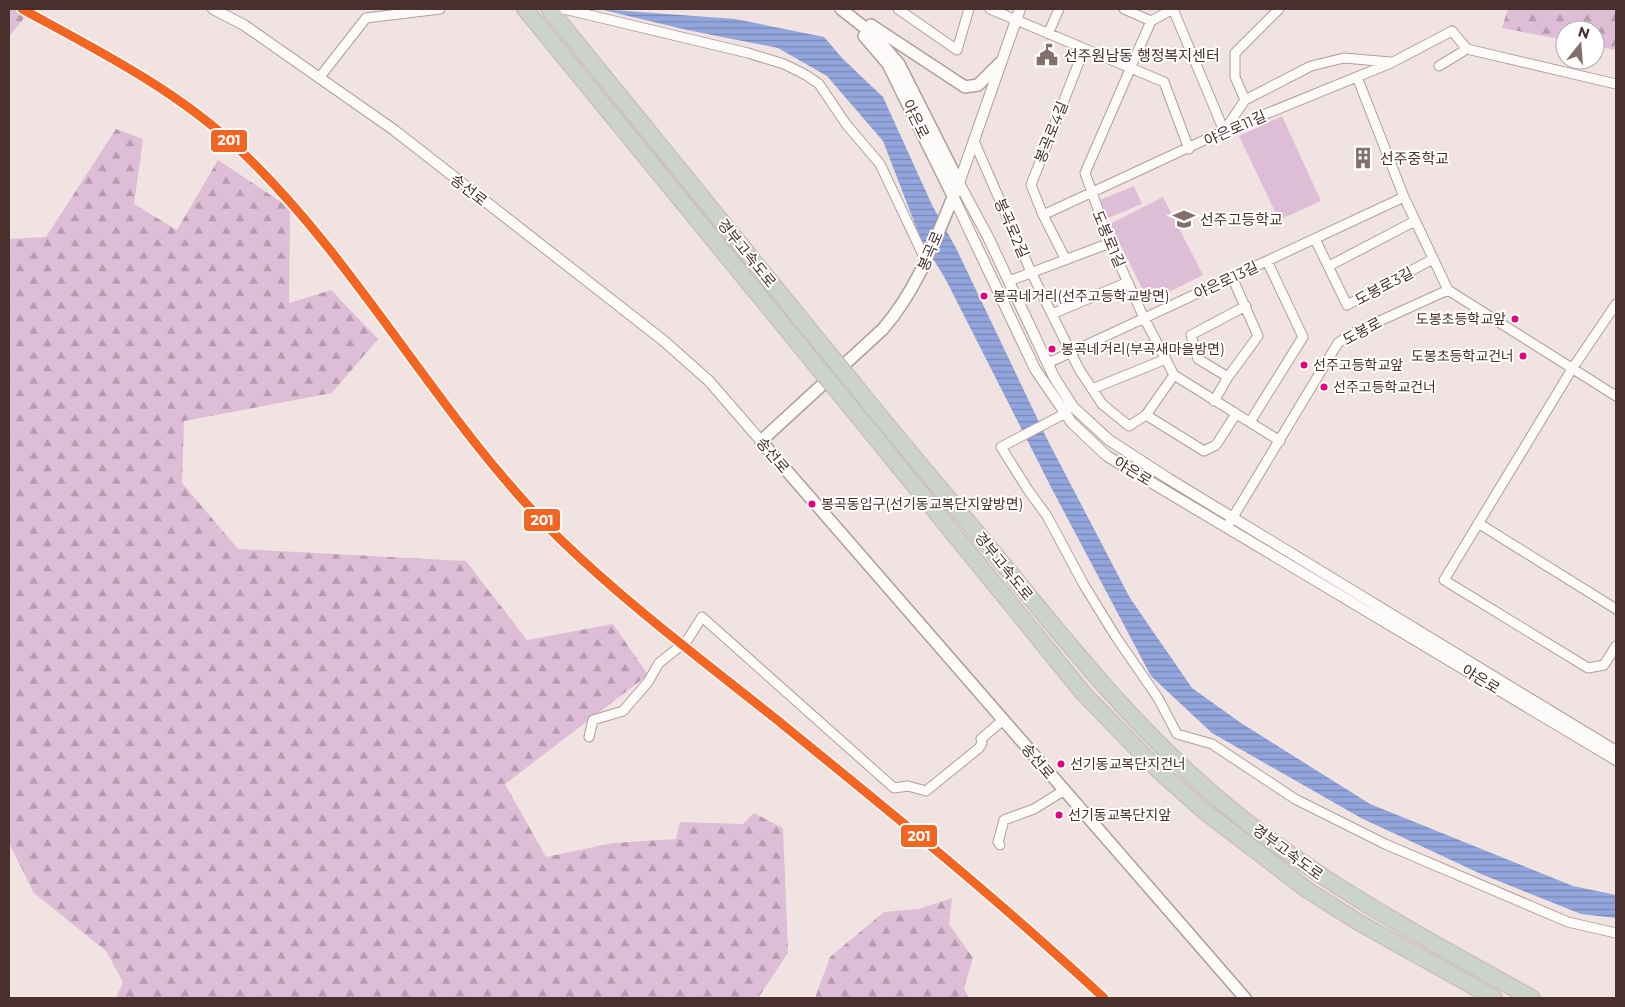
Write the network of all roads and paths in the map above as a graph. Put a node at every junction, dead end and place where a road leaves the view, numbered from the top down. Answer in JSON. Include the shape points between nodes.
{"nodes":[{"id":1,"x":213,"y":9,"type":"edge"},
{"id":2,"x":440,"y":9,"type":"edge"},
{"id":3,"x":525,"y":9,"type":"edge"},
{"id":4,"x":549,"y":9,"type":"edge"},
{"id":5,"x":564,"y":9,"type":"edge"},
{"id":6,"x":829,"y":9,"type":"edge"},
{"id":7,"x":842,"y":9,"type":"edge"},
{"id":8,"x":898,"y":9,"type":"edge"},
{"id":9,"x":969,"y":9,"type":"edge"},
{"id":10,"x":990,"y":9,"type":"edge"},
{"id":11,"x":1059,"y":9,"type":"edge"},
{"id":12,"x":1124,"y":9,"type":"edge"},
{"id":13,"x":1173,"y":9,"type":"edge"},
{"id":14,"x":1279,"y":9,"type":"edge"},
{"id":15,"x":1018,"y":14,"type":"edge"},
{"id":16,"x":1151,"y":21,"type":"junction"},
{"id":17,"x":1048,"y":34,"type":"junction"},
{"id":18,"x":1084,"y":49,"type":"junction"},
{"id":19,"x":1467,"y":49,"type":"junction"},
{"id":20,"x":1000,"y":63,"type":"junction"},
{"id":21,"x":1391,"y":63,"type":"junction"},
{"id":22,"x":1439,"y":66,"type":"dead end"},
{"id":23,"x":1132,"y":68,"type":"junction"},
{"id":24,"x":1357,"y":77,"type":"junction"},
{"id":25,"x":319,"y":78,"type":"junction"},
{"id":26,"x":1616,"y":84,"type":"edge"},
{"id":27,"x":1245,"y":100,"type":"junction"},
{"id":28,"x":1224,"y":132,"type":"junction"},
{"id":29,"x":974,"y":141,"type":"junction"},
{"id":30,"x":1190,"y":148,"type":"junction"},
{"id":31,"x":958,"y":183,"type":"junction"},
{"id":32,"x":1091,"y":194,"type":"junction"},
{"id":33,"x":953,"y":196,"type":"junction"},
{"id":34,"x":1404,"y":197,"type":"junction"},
{"id":35,"x":1043,"y":214,"type":"junction"},
{"id":36,"x":1416,"y":221,"type":"junction"},
{"id":37,"x":1315,"y":239,"type":"junction"},
{"id":38,"x":1110,"y":243,"type":"junction"},
{"id":39,"x":1433,"y":259,"type":"junction"},
{"id":40,"x":926,"y":260,"type":"junction"},
{"id":41,"x":1066,"y":260,"type":"junction"},
{"id":42,"x":1267,"y":261,"type":"junction"},
{"id":43,"x":1329,"y":266,"type":"junction"},
{"id":44,"x":1031,"y":272,"type":"junction"},
{"id":45,"x":1232,"y":277,"type":"junction"},
{"id":46,"x":1009,"y":281,"type":"junction"},
{"id":47,"x":1128,"y":282,"type":"junction"},
{"id":48,"x":1448,"y":290,"type":"junction"},
{"id":49,"x":1616,"y":304,"type":"edge"},
{"id":50,"x":1246,"y":306,"type":"junction"},
{"id":51,"x":1052,"y":314,"type":"junction"},
{"id":52,"x":1144,"y":318,"type":"junction"},
{"id":53,"x":1070,"y":352,"type":"junction"},
{"id":54,"x":1166,"y":359,"type":"junction"},
{"id":55,"x":1048,"y":363,"type":"junction"},
{"id":56,"x":1572,"y":369,"type":"junction"},
{"id":57,"x":1174,"y":374,"type":"junction"},
{"id":58,"x":1228,"y":377,"type":"junction"},
{"id":59,"x":1092,"y":389,"type":"junction"},
{"id":60,"x":1616,"y":396,"type":"edge"},
{"id":61,"x":1214,"y":401,"type":"junction"},
{"id":62,"x":1066,"y":413,"type":"junction"},
{"id":63,"x":1146,"y":414,"type":"junction"},
{"id":64,"x":1236,"y":414,"type":"junction"},
{"id":65,"x":1250,"y":422,"type":"junction"},
{"id":66,"x":761,"y":441,"type":"junction"},
{"id":67,"x":1280,"y":441,"type":"junction"},
{"id":68,"x":1478,"y":522,"type":"junction"},
{"id":69,"x":1230,"y":523,"type":"junction"},
{"id":70,"x":1616,"y":609,"type":"edge"},
{"id":71,"x":1616,"y":646,"type":"edge"},
{"id":72,"x":1003,"y":720,"type":"junction"},
{"id":73,"x":590,"y":737,"type":"dead end"},
{"id":74,"x":1615,"y":755,"type":"edge"},
{"id":75,"x":1064,"y":791,"type":"junction"},
{"id":76,"x":1000,"y":844,"type":"dead end"},
{"id":77,"x":1616,"y":933,"type":"edge"},
{"id":78,"x":1245,"y":998,"type":"edge"},
{"id":79,"x":1494,"y":998,"type":"edge"},
{"id":80,"x":1532,"y":998,"type":"edge"}],
"edges":[{"from":1,"to":25,"type":"street","name":"송선로","via":[[244,25]]},
{"from":2,"to":25,"type":"street","via":[[366,18]]},
{"from":3,"to":79,"type":"highway","name":"경부고속도로","bridge":true,"via":[[1084,694],[1158,770],[1204,811],[1306,889]]},
{"from":4,"to":80,"type":"highway","name":"경부고속도로","bridge":true,"via":[[1069,647],[1128,714],[1180,766],[1233,811],[1326,880]]},
{"from":5,"to":40,"type":"street","via":[[748,53],[806,74],[819,84],[846,124],[880,164]]},
{"from":6,"to":33,"type":"main road","name":"야은로","via":[[867,38],[888,64]]},
{"from":7,"to":20,"type":"main road","via":[[965,87],[978,85]]},
{"from":7,"to":31,"type":"main road","name":"야은로","via":[[874,35],[899,64]]},
{"from":8,"to":9,"type":"street","via":[[957,50]]},
{"from":10,"to":15,"type":"street"},
{"from":11,"to":17,"type":"street"},
{"from":12,"to":16,"type":"street"},
{"from":13,"to":16,"type":"street"},
{"from":13,"to":28,"type":"street"},
{"from":14,"to":27,"type":"street","via":[[1235,53],[1235,77]]},
{"from":15,"to":17,"type":"street"},
{"from":15,"to":20,"type":"street","name":"봉곡로"},
{"from":16,"to":23,"type":"street"},
{"from":17,"to":18,"type":"street"},
{"from":18,"to":23,"type":"street"},
{"from":18,"to":35,"type":"street","name":"봉곡로4길","via":[[1031,185]]},
{"from":19,"to":21,"type":"street","name":"야은로11길","via":[[1452,31]]},
{"from":19,"to":22,"type":"street"},
{"from":19,"to":26,"type":"street"},
{"from":20,"to":29,"type":"street","name":"봉곡로"},
{"from":21,"to":24,"type":"street","name":"야은로11길"},
{"from":21,"to":27,"type":"street","via":[[1344,58],[1310,66]]},
{"from":23,"to":30,"type":"street","via":[[1164,82]]},
{"from":23,"to":32,"type":"street","via":[[1086,173]]},
{"from":24,"to":28,"type":"street","name":"야은로11길"},
{"from":24,"to":34,"type":"street"},
{"from":25,"to":66,"type":"street","name":"송선로","via":[[394,130],[689,361]]},
{"from":27,"to":28,"type":"street"},
{"from":28,"to":30,"type":"street","name":"야은로11길"},
{"from":29,"to":31,"type":"street","name":"봉곡로"},
{"from":29,"to":44,"type":"street","name":"봉곡로2길"},
{"from":30,"to":32,"type":"street","name":"야은로11길"},
{"from":31,"to":33,"type":"main road","name":"봉곡로"},
{"from":31,"to":46,"type":"street","name":"야은로"},
{"from":32,"to":35,"type":"street","name":"야은로11길"},
{"from":32,"to":38,"type":"street","name":"도봉로1길"},
{"from":33,"to":40,"type":"main road","name":"봉곡로"},
{"from":33,"to":62,"type":"street","name":"야은로","via":[[1035,369]]},
{"from":34,"to":36,"type":"street"},
{"from":34,"to":37,"type":"street","name":"야은로13길"},
{"from":35,"to":41,"type":"street"},
{"from":36,"to":39,"type":"street"},
{"from":36,"to":43,"type":"street"},
{"from":37,"to":42,"type":"street","name":"야은로13길"},
{"from":37,"to":43,"type":"street","name":"도봉로3길"},
{"from":38,"to":41,"type":"street"},
{"from":38,"to":47,"type":"street","name":"도봉로1길"},
{"from":39,"to":43,"type":"street","name":"도봉로3길","via":[[1347,305]]},
{"from":39,"to":48,"type":"street"},
{"from":40,"to":66,"type":"main road","name":"봉곡로","via":[[909,296],[883,329]]},
{"from":41,"to":44,"type":"street"},
{"from":42,"to":45,"type":"street","name":"야은로13길"},
{"from":42,"to":65,"type":"street","via":[[1303,337]]},
{"from":44,"to":46,"type":"street"},
{"from":44,"to":51,"type":"street","name":"봉곡로2길"},
{"from":45,"to":50,"type":"street"},
{"from":45,"to":52,"type":"street","name":"야은로13길"},
{"from":46,"to":55,"type":"street","name":"야은로"},
{"from":47,"to":51,"type":"street"},
{"from":47,"to":52,"type":"street","name":"도봉로1길"},
{"from":48,"to":56,"type":"street"},
{"from":48,"to":67,"type":"street","name":"도봉로","via":[[1338,343]]},
{"from":49,"to":56,"type":"street"},
{"from":50,"to":58,"type":"street","via":[[1258,336]]},
{"from":50,"to":58,"type":"street","via":[[1191,335],[1198,359]]},
{"from":51,"to":53,"type":"street","name":"봉곡로2길"},
{"from":52,"to":53,"type":"street","name":"야은로13길"},
{"from":52,"to":54,"type":"street","name":"도봉로1길"},
{"from":53,"to":55,"type":"street","name":"야은로13길"},
{"from":53,"to":59,"type":"street","name":"봉곡로2길"},
{"from":54,"to":57,"type":"street","name":"도봉로1길"},
{"from":54,"to":59,"type":"street"},
{"from":55,"to":69,"type":"street","name":"야은로","via":[[1073,406],[1108,440]]},
{"from":56,"to":60,"type":"street"},
{"from":56,"to":68,"type":"street"},
{"from":57,"to":61,"type":"street","name":"도봉로1길"},
{"from":57,"to":63,"type":"street"},
{"from":58,"to":61,"type":"street"},
{"from":59,"to":63,"type":"street","name":"봉곡로2길","via":[[1102,404],[1129,426]]},
{"from":61,"to":64,"type":"street","name":"도봉로1길"},
{"from":62,"to":69,"type":"street","name":"야은로","via":[[1072,423],[1108,456]]},
{"from":62,"to":77,"type":"street","via":[[1001,447],[1047,516],[1084,585],[1158,698],[1177,734],[1212,744],[1295,799],[1385,844],[1568,922]]},
{"from":63,"to":64,"type":"street","via":[[1204,451],[1216,445]]},
{"from":64,"to":65,"type":"street","name":"도봉로1길"},
{"from":65,"to":67,"type":"street","name":"도봉로1길"},
{"from":66,"to":72,"type":"main road","name":"송선로"},
{"from":67,"to":69,"type":"street","name":"도봉로"},
{"from":68,"to":70,"type":"street"},
{"from":68,"to":71,"type":"street","via":[[1444,580],[1588,668],[1604,665]]},
{"from":69,"to":74,"type":"street","name":"야은로"},
{"from":72,"to":73,"type":"street","via":[[981,739],[979,748],[926,790],[908,786],[894,788],[702,618],[685,642],[660,663],[624,711],[593,720]]},
{"from":72,"to":75,"type":"main road","name":"송선로"},
{"from":75,"to":76,"type":"street","via":[[1034,809],[1004,820]]},
{"from":75,"to":78,"type":"main road","name":"송선로"}]}
